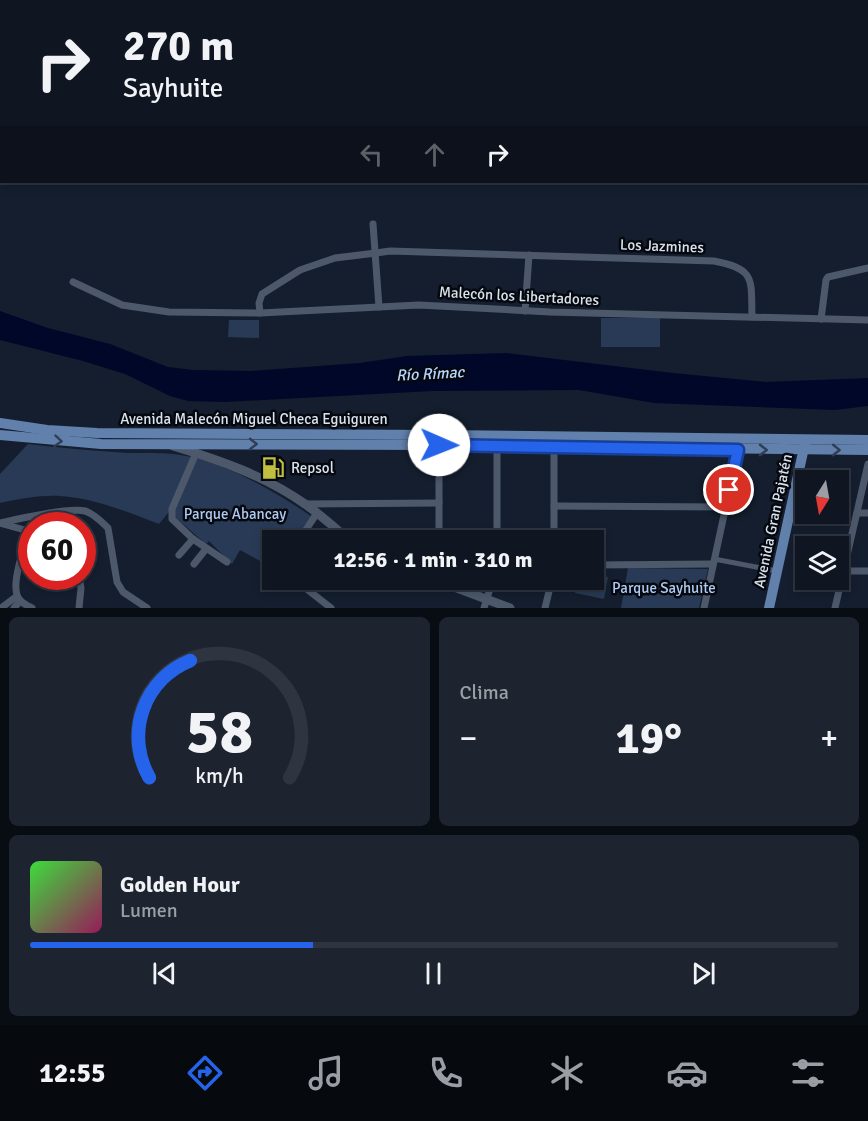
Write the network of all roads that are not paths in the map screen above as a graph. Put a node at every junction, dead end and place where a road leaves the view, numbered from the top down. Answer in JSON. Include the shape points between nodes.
{"nodes":[{"id":1,"x":373,"y":224,"type":"dead end"},
{"id":2,"x":376,"y":253,"type":"junction"},
{"id":3,"x":529,"y":255,"type":"junction"},
{"id":4,"x":868,"y":268,"type":"edge"},
{"id":5,"x":73,"y":282,"type":"dead end"},
{"id":6,"x":379,"y":307,"type":"junction"},
{"id":7,"x":525,"y":311,"type":"junction"},
{"id":8,"x":260,"y":313,"type":"junction"},
{"id":9,"x":752,"y":317,"type":"junction"},
{"id":10,"x":821,"y":319,"type":"junction"},
{"id":11,"x":868,"y":320,"type":"edge"},
{"id":12,"x":0,"y":423,"type":"edge"},
{"id":13,"x":126,"y":434,"type":"junction"},
{"id":14,"x":0,"y":435,"type":"edge"},
{"id":15,"x":439,"y":440,"type":"junction"},
{"id":16,"x":868,"y":440,"type":"edge"},
{"id":17,"x":164,"y":444,"type":"junction"},
{"id":18,"x":739,"y":445,"type":"junction"},
{"id":19,"x":805,"y":445,"type":"junction"},
{"id":20,"x":497,"y":446,"type":"junction"},
{"id":21,"x":554,"y":447,"type":"junction"},
{"id":22,"x":868,"y":450,"type":"edge"},
{"id":23,"x":196,"y":453,"type":"junction"},
{"id":24,"x":868,"y":464,"type":"edge"},
{"id":25,"x":439,"y":503,"type":"junction"},
{"id":26,"x":304,"y":504,"type":"junction"},
{"id":27,"x":555,"y":506,"type":"junction"},
{"id":28,"x":725,"y":507,"type":"junction"},
{"id":29,"x":317,"y":513,"type":"junction"},
{"id":30,"x":857,"y":513,"type":"junction"},
{"id":31,"x":868,"y":513,"type":"edge"},
{"id":32,"x":0,"y":523,"type":"edge"},
{"id":33,"x":18,"y":528,"type":"edge"},
{"id":34,"x":306,"y":530,"type":"edge"},
{"id":35,"x":337,"y":530,"type":"edge"},
{"id":36,"x":438,"y":530,"type":"edge"},
{"id":37,"x":496,"y":530,"type":"edge"},
{"id":38,"x":554,"y":530,"type":"edge"},
{"id":39,"x":193,"y":539,"type":"junction"},
{"id":40,"x":849,"y":546,"type":"edge"},
{"id":41,"x":206,"y":549,"type":"junction"},
{"id":42,"x":179,"y":555,"type":"dead end"},
{"id":43,"x":714,"y":561,"type":"junction"},
{"id":44,"x":227,"y":562,"type":"dead end"},
{"id":45,"x":194,"y":564,"type":"dead end"},
{"id":46,"x":604,"y":565,"type":"edge"},
{"id":47,"x":777,"y":571,"type":"junction"},
{"id":48,"x":849,"y":571,"type":"edge"},
{"id":49,"x":868,"y":571,"type":"edge"},
{"id":50,"x":18,"y":572,"type":"edge"},
{"id":51,"x":81,"y":590,"type":"edge"},
{"id":52,"x":308,"y":590,"type":"edge"},
{"id":53,"x":456,"y":590,"type":"edge"},
{"id":54,"x":549,"y":590,"type":"edge"},
{"id":55,"x":839,"y":590,"type":"edge"},
{"id":56,"x":18,"y":598,"type":"junction"},
{"id":57,"x":486,"y":604,"type":"edge"},
{"id":58,"x":1,"y":608,"type":"edge"},
{"id":59,"x":14,"y":608,"type":"edge"},
{"id":60,"x":32,"y":608,"type":"edge"},
{"id":61,"x":79,"y":608,"type":"edge"},
{"id":62,"x":147,"y":608,"type":"edge"},
{"id":63,"x":331,"y":608,"type":"edge"},
{"id":64,"x":510,"y":608,"type":"edge"},
{"id":65,"x":545,"y":608,"type":"edge"},
{"id":66,"x":704,"y":608,"type":"edge"},
{"id":67,"x":769,"y":608,"type":"edge"},
{"id":68,"x":835,"y":608,"type":"edge"}],
"edges":[{"from":1,"to":2,"type":"street"},
{"from":2,"to":3,"type":"street"},
{"from":2,"to":6,"type":"street"},
{"from":2,"to":8,"type":"street","via":[[335,258],[300,270],[262,294]]},
{"from":3,"to":7,"type":"street"},
{"from":3,"to":9,"type":"street","name":"Los Jazmines","via":[[727,264],[742,269],[750,280]]},
{"from":4,"to":10,"type":"street","via":[[828,277]]},
{"from":5,"to":8,"type":"street","name":"Malecón los Libertadores","via":[[122,305],[169,312]]},
{"from":6,"to":7,"type":"street","name":"Malecón los Libertadores","via":[[419,305]]},
{"from":6,"to":8,"type":"street","name":"Malecón los Libertadores"},
{"from":7,"to":9,"type":"street","name":"Malecón los Libertadores"},
{"from":9,"to":10,"type":"street","name":"Malecón los Libertadores"},
{"from":10,"to":11,"type":"street","name":"Malecón los Libertadores"},
{"from":12,"to":13,"type":"main road","name":"Avenida Malecón Miguel Checa Eguiguren"},
{"from":13,"to":15,"type":"main road","name":"Avenida Malecón Miguel Checa Eguiguren"},
{"from":13,"to":17,"type":"street"},
{"from":14,"to":17,"type":"main road","name":"Avenida Malecón Miguel Checa Eguiguren","one_way":true,"via":[[101,444]]},
{"from":17,"to":15,"type":"main road","name":"Avenida Malecón Miguel Checa Eguiguren","one_way":true},
{"from":15,"to":18,"type":"main road","name":"Avenida Malecón Miguel Checa Eguiguren"},
{"from":15,"to":20,"type":"main road","name":"Avenida Malecón Miguel Checa Eguiguren"},
{"from":15,"to":25,"type":"street"},
{"from":16,"to":19,"type":"main road","name":"Avenida Malecón Miguel Checa Eguiguren"},
{"from":17,"to":23,"type":"street"},
{"from":18,"to":19,"type":"main road","name":"Avenida Malecón Miguel Checa Eguiguren"},
{"from":18,"to":21,"type":"main road","name":"Avenida Malecón Miguel Checa Eguiguren"},
{"from":18,"to":28,"type":"street"},
{"from":19,"to":22,"type":"main road","name":"Avenida Malecón Miguel Checa Eguiguren","one_way":true},
{"from":19,"to":47,"type":"main road","name":"Avenida Gran Pajatén"},
{"from":20,"to":21,"type":"main road","name":"Avenida Malecón Miguel Checa Eguiguren"},
{"from":20,"to":37,"type":"street"},
{"from":21,"to":27,"type":"street"},
{"from":23,"to":26,"type":"street","via":[[256,476]]},
{"from":23,"to":39,"type":"street","via":[[171,512],[172,519]]},
{"from":24,"to":30,"type":"street"},
{"from":25,"to":26,"type":"street"},
{"from":25,"to":36,"type":"street"},
{"from":26,"to":29,"type":"street"},
{"from":27,"to":28,"type":"street"},
{"from":27,"to":38,"type":"street"},
{"from":28,"to":43,"type":"street"},
{"from":29,"to":34,"type":"street"},
{"from":29,"to":35,"type":"street"},
{"from":30,"to":31,"type":"street"},
{"from":30,"to":40,"type":"street"},
{"from":32,"to":33,"type":"street"},
{"from":32,"to":62,"type":"street","via":[[28,516],[85,511],[108,528],[117,582],[123,592]]},
{"from":39,"to":41,"type":"street"},
{"from":39,"to":42,"type":"street"},
{"from":41,"to":44,"type":"street"},
{"from":41,"to":45,"type":"street"},
{"from":43,"to":46,"type":"street"},
{"from":43,"to":47,"type":"street"},
{"from":43,"to":66,"type":"street"},
{"from":47,"to":67,"type":"main road","name":"Avenida Gran Pajatén"},
{"from":48,"to":49,"type":"street"},
{"from":50,"to":56,"type":"street"},
{"from":51,"to":61,"type":"street"},
{"from":52,"to":63,"type":"street"},
{"from":53,"to":57,"type":"street"},
{"from":54,"to":65,"type":"street"},
{"from":55,"to":68,"type":"street"},
{"from":56,"to":58,"type":"street"},
{"from":56,"to":59,"type":"street"},
{"from":56,"to":60,"type":"street"},
{"from":57,"to":64,"type":"street"}]}
